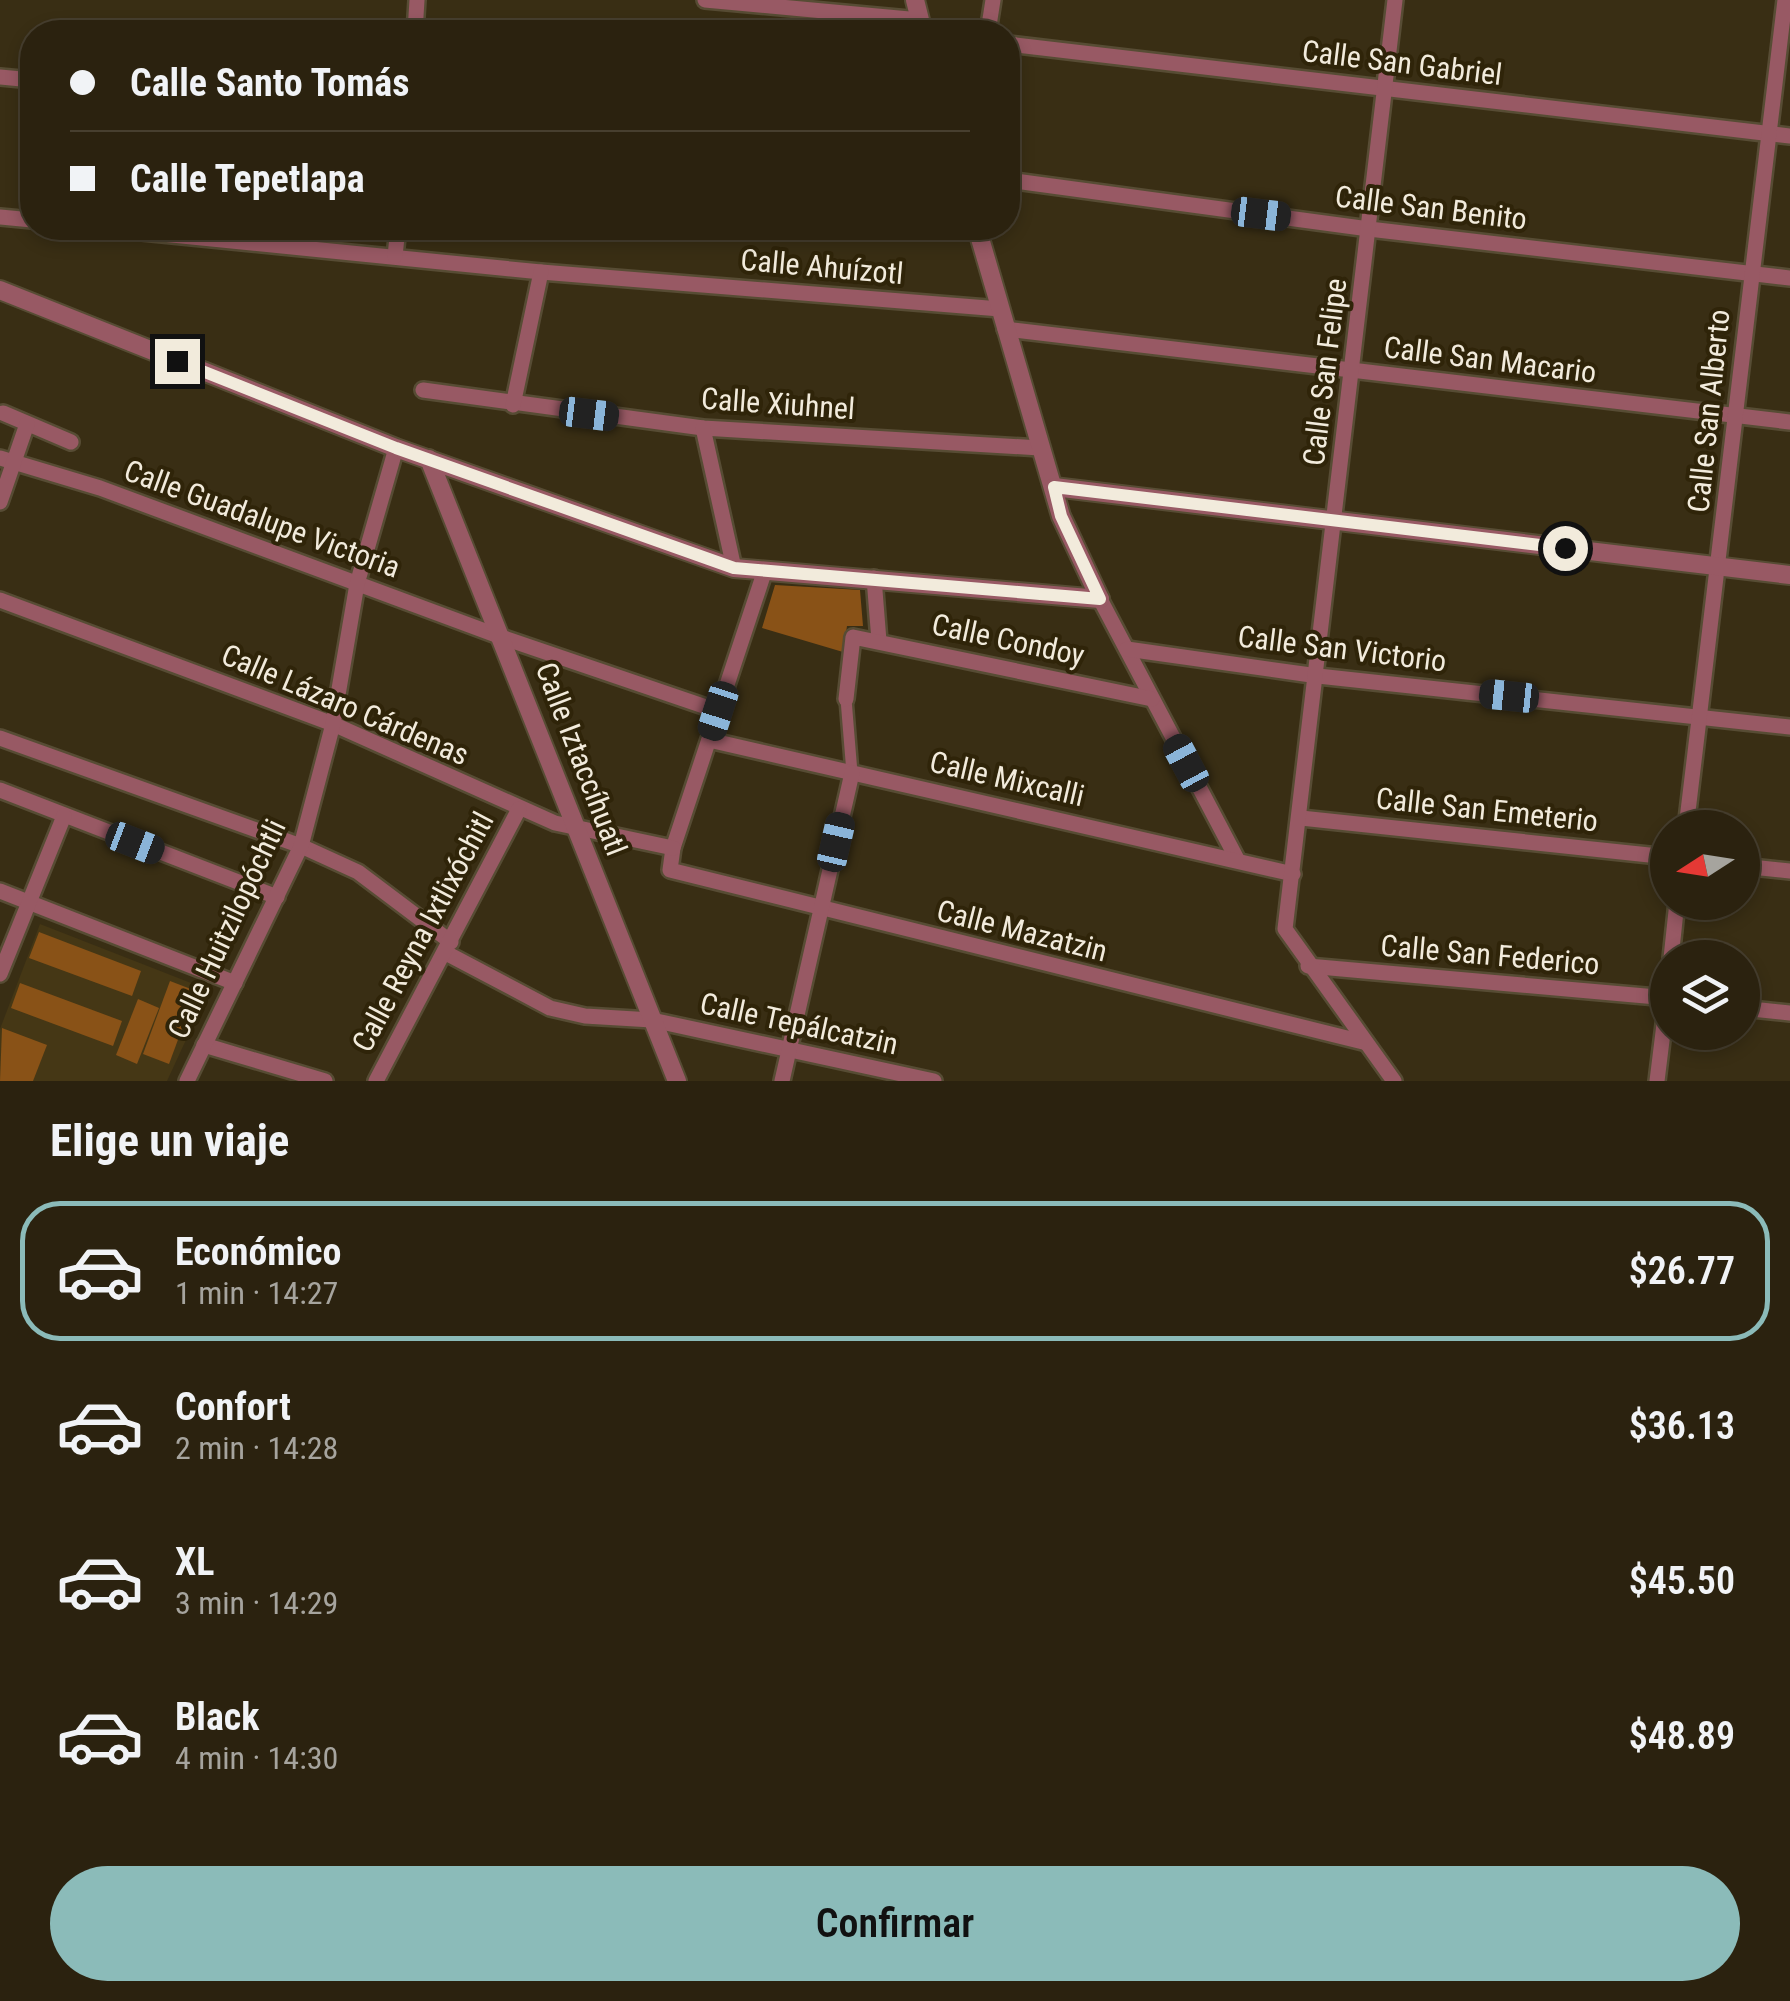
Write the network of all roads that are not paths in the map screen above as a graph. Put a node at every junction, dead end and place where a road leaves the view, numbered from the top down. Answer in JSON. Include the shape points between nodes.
{"nodes":[{"id":1,"x":705,"y":0,"type":"edge"},
{"id":2,"x":1395,"y":0,"type":"edge"},
{"id":3,"x":1785,"y":0,"type":"edge"},
{"id":4,"x":871,"y":20,"type":"edge"},
{"id":5,"x":1020,"y":45,"type":"edge"},
{"id":6,"x":1385,"y":89,"type":"junction"},
{"id":7,"x":1768,"y":134,"type":"junction"},
{"id":8,"x":1790,"y":136,"type":"edge"},
{"id":9,"x":1020,"y":182,"type":"edge"},
{"id":10,"x":1369,"y":229,"type":"junction"},
{"id":11,"x":228,"y":240,"type":"edge"},
{"id":12,"x":397,"y":240,"type":"edge"},
{"id":13,"x":981,"y":240,"type":"edge"},
{"id":14,"x":396,"y":256,"type":"junction"},
{"id":15,"x":542,"y":272,"type":"junction"},
{"id":16,"x":1752,"y":274,"type":"junction"},
{"id":17,"x":1790,"y":278,"type":"edge"},
{"id":18,"x":0,"y":290,"type":"edge"},
{"id":19,"x":1000,"y":310,"type":"junction"},
{"id":20,"x":1006,"y":330,"type":"junction"},
{"id":21,"x":1352,"y":372,"type":"junction"},
{"id":22,"x":423,"y":390,"type":"dead end"},
{"id":23,"x":513,"y":405,"type":"junction"},
{"id":24,"x":2,"y":413,"type":"dead end"},
{"id":25,"x":1734,"y":416,"type":"junction"},
{"id":26,"x":1790,"y":422,"type":"edge"},
{"id":27,"x":26,"y":424,"type":"junction"},
{"id":28,"x":703,"y":428,"type":"junction"},
{"id":29,"x":70,"y":442,"type":"dead end"},
{"id":30,"x":396,"y":448,"type":"junction"},
{"id":31,"x":1040,"y":448,"type":"junction"},
{"id":32,"x":429,"y":458,"type":"junction"},
{"id":33,"x":7,"y":460,"type":"edge"},
{"id":34,"x":1054,"y":487,"type":"junction"},
{"id":35,"x":0,"y":502,"type":"edge"},
{"id":36,"x":1334,"y":520,"type":"junction"},
{"id":37,"x":1719,"y":567,"type":"junction"},
{"id":38,"x":734,"y":568,"type":"junction"},
{"id":39,"x":764,"y":573,"type":"junction"},
{"id":40,"x":1790,"y":575,"type":"edge"},
{"id":41,"x":874,"y":578,"type":"junction"},
{"id":42,"x":358,"y":584,"type":"junction"},
{"id":43,"x":1100,"y":599,"type":"junction"},
{"id":44,"x":0,"y":600,"type":"edge"},
{"id":45,"x":504,"y":638,"type":"junction"},
{"id":46,"x":879,"y":641,"type":"junction"},
{"id":47,"x":1127,"y":649,"type":"junction"},
{"id":48,"x":1318,"y":676,"type":"junction"},
{"id":49,"x":1152,"y":698,"type":"junction"},
{"id":50,"x":846,"y":699,"type":"joint"},
{"id":51,"x":718,"y":711,"type":"junction"},
{"id":52,"x":1700,"y":717,"type":"junction"},
{"id":53,"x":332,"y":724,"type":"junction"},
{"id":54,"x":1790,"y":727,"type":"edge"},
{"id":55,"x":0,"y":738,"type":"edge"},
{"id":56,"x":709,"y":740,"type":"junction"},
{"id":57,"x":852,"y":773,"type":"junction"},
{"id":58,"x":0,"y":790,"type":"edge"},
{"id":59,"x":519,"y":809,"type":"junction"},
{"id":60,"x":1688,"y":810,"type":"edge"},
{"id":61,"x":64,"y":816,"type":"junction"},
{"id":62,"x":1301,"y":818,"type":"junction"},
{"id":63,"x":578,"y":825,"type":"junction"},
{"id":64,"x":301,"y":846,"type":"junction"},
{"id":65,"x":673,"y":848,"type":"junction"},
{"id":66,"x":1650,"y":855,"type":"edge"},
{"id":67,"x":1237,"y":860,"type":"junction"},
{"id":68,"x":1760,"y":868,"type":"edge"},
{"id":69,"x":1790,"y":871,"type":"edge"},
{"id":70,"x":1293,"y":874,"type":"junction"},
{"id":71,"x":0,"y":892,"type":"edge"},
{"id":72,"x":277,"y":897,"type":"junction"},
{"id":73,"x":28,"y":901,"type":"junction"},
{"id":74,"x":821,"y":910,"type":"junction"},
{"id":75,"x":449,"y":947,"type":"junction"},
{"id":76,"x":1308,"y":966,"type":"junction"},
{"id":77,"x":0,"y":974,"type":"edge"},
{"id":78,"x":236,"y":983,"type":"junction"},
{"id":79,"x":1650,"y":995,"type":"edge"},
{"id":80,"x":1760,"y":1010,"type":"edge"},
{"id":81,"x":1790,"y":1014,"type":"edge"},
{"id":82,"x":652,"y":1020,"type":"junction"},
{"id":83,"x":1362,"y":1042,"type":"junction"},
{"id":84,"x":204,"y":1045,"type":"junction"},
{"id":85,"x":788,"y":1050,"type":"junction"},
{"id":86,"x":1661,"y":1050,"type":"edge"},
{"id":87,"x":187,"y":1081,"type":"edge"},
{"id":88,"x":326,"y":1081,"type":"edge"},
{"id":89,"x":376,"y":1081,"type":"edge"},
{"id":90,"x":677,"y":1081,"type":"edge"},
{"id":91,"x":782,"y":1081,"type":"edge"},
{"id":92,"x":934,"y":1081,"type":"edge"},
{"id":93,"x":1394,"y":1081,"type":"edge"},
{"id":94,"x":1657,"y":1081,"type":"edge"}],
"edges":[{"from":1,"to":4,"type":"street"},
{"from":2,"to":6,"type":"street","name":"Calle San Felipe"},
{"from":3,"to":7,"type":"street","name":"Calle San Alberto"},
{"from":5,"to":6,"type":"street","name":"Calle San Gabriel"},
{"from":6,"to":7,"type":"street","name":"Calle San Gabriel"},
{"from":6,"to":10,"type":"street","name":"Calle San Felipe"},
{"from":7,"to":8,"type":"street","name":"Calle San Gabriel"},
{"from":7,"to":16,"type":"street","name":"Calle San Alberto"},
{"from":9,"to":10,"type":"street","name":"Calle San Benito"},
{"from":10,"to":16,"type":"street","name":"Calle San Benito"},
{"from":10,"to":21,"type":"street","name":"Calle San Felipe"},
{"from":11,"to":14,"type":"street","name":"Calle Ahuízotl"},
{"from":12,"to":14,"type":"street"},
{"from":13,"to":19,"type":"street"},
{"from":14,"to":15,"type":"street","name":"Calle Ahuízotl"},
{"from":15,"to":19,"type":"street","name":"Calle Ahuízotl"},
{"from":15,"to":23,"type":"street"},
{"from":16,"to":17,"type":"street","name":"Calle San Benito"},
{"from":16,"to":25,"type":"street","name":"Calle San Alberto"},
{"from":18,"to":30,"type":"street"},
{"from":19,"to":20,"type":"street"},
{"from":20,"to":21,"type":"street","name":"Calle San Macario"},
{"from":20,"to":31,"type":"street"},
{"from":21,"to":25,"type":"street","name":"Calle San Macario"},
{"from":21,"to":36,"type":"street","name":"Calle San Felipe"},
{"from":22,"to":23,"type":"street","name":"Calle Xiuhnel"},
{"from":23,"to":28,"type":"street","name":"Calle Xiuhnel"},
{"from":24,"to":27,"type":"street"},
{"from":25,"to":26,"type":"street","name":"Calle San Macario"},
{"from":25,"to":37,"type":"street","name":"Calle San Alberto"},
{"from":27,"to":29,"type":"street"},
{"from":27,"to":33,"type":"street"},
{"from":28,"to":31,"type":"street","name":"Calle Xiuhnel"},
{"from":28,"to":38,"type":"street"},
{"from":30,"to":32,"type":"street"},
{"from":30,"to":42,"type":"street","name":"Calle Huitzilopóchtli"},
{"from":31,"to":34,"type":"street"},
{"from":32,"to":38,"type":"street"},
{"from":32,"to":45,"type":"street","name":"Calle Iztaccíhuatl"},
{"from":33,"to":35,"type":"street"},
{"from":33,"to":42,"type":"street","name":"Calle Guadalupe Victoria"},
{"from":34,"to":36,"type":"street"},
{"from":34,"to":43,"type":"street"},
{"from":36,"to":37,"type":"street"},
{"from":36,"to":48,"type":"street","name":"Calle San Felipe"},
{"from":37,"to":40,"type":"street"},
{"from":37,"to":52,"type":"street","name":"Calle San Alberto"},
{"from":38,"to":39,"type":"street"},
{"from":39,"to":41,"type":"street"},
{"from":39,"to":51,"type":"street"},
{"from":41,"to":43,"type":"street"},
{"from":41,"to":46,"type":"street"},
{"from":42,"to":45,"type":"street","name":"Calle Guadalupe Victoria"},
{"from":42,"to":53,"type":"street","name":"Calle Huitzilopóchtli"},
{"from":43,"to":47,"type":"street"},
{"from":44,"to":53,"type":"street","name":"Calle Lázaro Cárdenas"},
{"from":45,"to":51,"type":"street"},
{"from":45,"to":63,"type":"street","name":"Calle Iztaccíhuatl"},
{"from":46,"to":49,"type":"street","name":"Calle Condoy"},
{"from":46,"to":50,"type":"street","name":"Calle Condoy","via":[[853,637]]},
{"from":47,"to":48,"type":"street","name":"Calle San Victorio"},
{"from":47,"to":49,"type":"street"},
{"from":48,"to":52,"type":"street","name":"Calle San Victorio"},
{"from":48,"to":62,"type":"street","name":"Calle San Felipe"},
{"from":49,"to":67,"type":"street"},
{"from":50,"to":57,"type":"street"},
{"from":51,"to":56,"type":"street"},
{"from":52,"to":54,"type":"street","name":"Calle San Victorio"},
{"from":52,"to":60,"type":"street","name":"Calle San Alberto"},
{"from":53,"to":59,"type":"street","name":"Calle Lázaro Cárdenas"},
{"from":53,"to":64,"type":"street","name":"Calle Huitzilopóchtli"},
{"from":55,"to":64,"type":"street","name":"Calle Tepálcatzin"},
{"from":56,"to":57,"type":"street","name":"Calle Mixcalli"},
{"from":56,"to":65,"type":"street"},
{"from":57,"to":67,"type":"street","name":"Calle Mixcalli"},
{"from":57,"to":74,"type":"street"},
{"from":58,"to":61,"type":"street"},
{"from":59,"to":63,"type":"street","name":"Calle Lázaro Cárdenas"},
{"from":59,"to":75,"type":"street","name":"Calle Reyna Ixtlixóchitl"},
{"from":61,"to":72,"type":"street"},
{"from":61,"to":73,"type":"street"},
{"from":62,"to":66,"type":"street","name":"Calle San Emeterio"},
{"from":62,"to":70,"type":"street","name":"Calle San Felipe"},
{"from":63,"to":65,"type":"street","name":"Calle Lázaro Cárdenas"},
{"from":63,"to":82,"type":"street","name":"Calle Iztaccíhuatl"},
{"from":64,"to":72,"type":"street","name":"Calle Huitzilopóchtli"},
{"from":64,"to":75,"type":"street","name":"Calle Tepálcatzin","via":[[358,872]]},
{"from":65,"to":74,"type":"street","name":"Calle Mazatzin","via":[[670,870]]},
{"from":67,"to":70,"type":"street","name":"Calle Mixcalli"},
{"from":68,"to":69,"type":"street"},
{"from":70,"to":76,"type":"street","name":"Calle San Felipe","via":[[1285,929]]},
{"from":71,"to":73,"type":"street"},
{"from":72,"to":78,"type":"street","name":"Calle Huitzilopóchtli"},
{"from":73,"to":77,"type":"street"},
{"from":73,"to":78,"type":"street"},
{"from":74,"to":83,"type":"street","name":"Calle Mazatzin"},
{"from":74,"to":85,"type":"street"},
{"from":75,"to":82,"type":"street","name":"Calle Tepálcatzin","via":[[550,1008]]},
{"from":75,"to":89,"type":"street","name":"Calle Reyna Ixtlixóchitl"},
{"from":76,"to":79,"type":"street","name":"Calle San Federico"},
{"from":76,"to":83,"type":"street"},
{"from":78,"to":84,"type":"street","name":"Calle Huitzilopóchtli"},
{"from":80,"to":81,"type":"street"},
{"from":82,"to":85,"type":"street","name":"Calle Tepálcatzin"},
{"from":82,"to":90,"type":"street","name":"Calle Iztaccíhuatl"},
{"from":83,"to":93,"type":"street"},
{"from":84,"to":87,"type":"street","name":"Calle Huitzilopóchtli"},
{"from":84,"to":88,"type":"street"},
{"from":85,"to":91,"type":"street"},
{"from":85,"to":92,"type":"street","name":"Calle Tepálcatzin"},
{"from":86,"to":94,"type":"street"}]}
